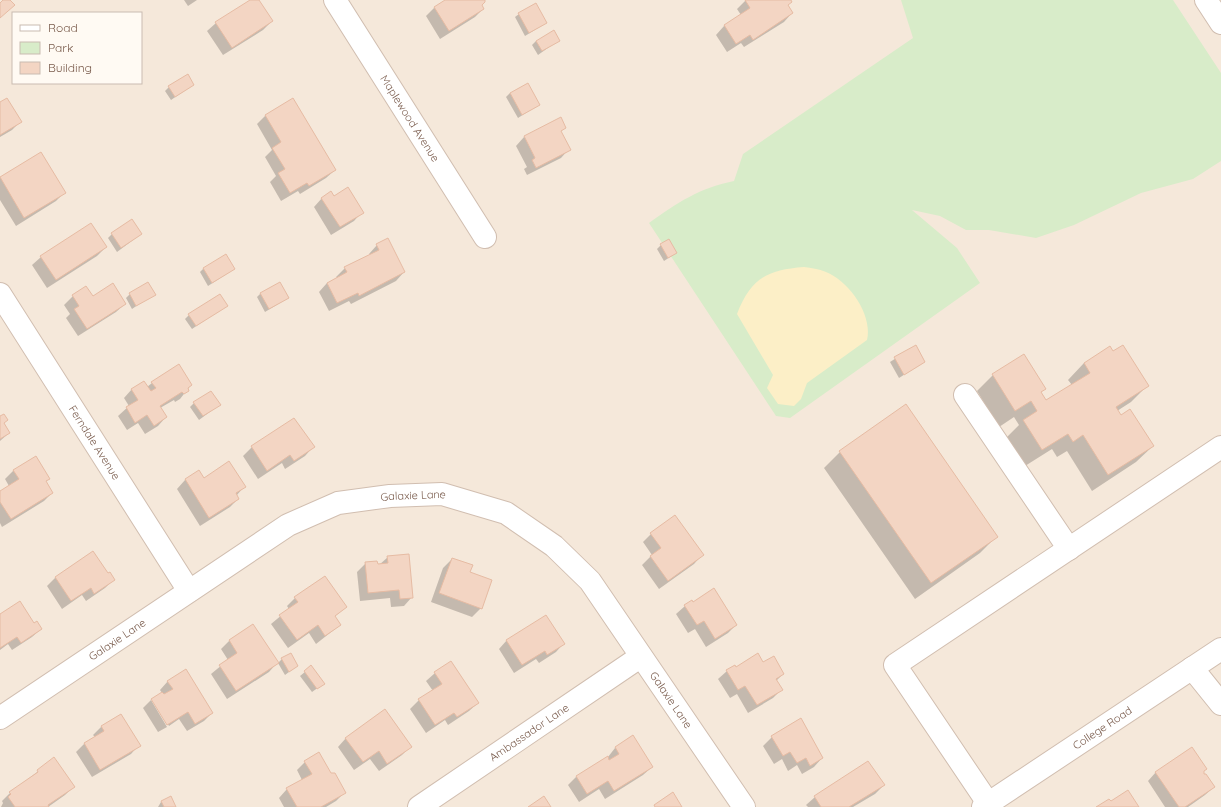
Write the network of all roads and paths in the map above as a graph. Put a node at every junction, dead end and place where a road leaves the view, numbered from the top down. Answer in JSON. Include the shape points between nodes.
{"nodes":[{"id":1,"x":335,"y":0,"type":"edge"},
{"id":2,"x":1206,"y":0,"type":"edge"},
{"id":3,"x":1221,"y":23,"type":"edge"},
{"id":4,"x":485,"y":237,"type":"dead end"},
{"id":5,"x":0,"y":294,"type":"edge"},
{"id":6,"x":965,"y":396,"type":"dead end"},
{"id":7,"x":1221,"y":447,"type":"edge"},
{"id":8,"x":1069,"y":549,"type":"junction"},
{"id":9,"x":189,"y":591,"type":"junction"},
{"id":10,"x":1221,"y":649,"type":"edge"},
{"id":11,"x":640,"y":657,"type":"junction"},
{"id":12,"x":1192,"y":668,"type":"junction"},
{"id":13,"x":1221,"y":704,"type":"edge"},
{"id":14,"x":0,"y":718,"type":"edge"},
{"id":15,"x":986,"y":805,"type":"edge"},
{"id":16,"x":419,"y":807,"type":"edge"},
{"id":17,"x":744,"y":807,"type":"edge"}],
"edges":[{"from":1,"to":4,"type":"street","name":"Maplewood Avenue"},
{"from":2,"to":3,"type":"street"},
{"from":5,"to":9,"type":"street","name":"Ferndale Avenue"},
{"from":6,"to":8,"type":"street"},
{"from":7,"to":8,"type":"street"},
{"from":8,"to":15,"type":"street","via":[[894,665]]},
{"from":9,"to":11,"type":"street","name":"Galaxie Lane","via":[[288,525],[338,503],[390,496],[442,494],[506,513],[554,546],[590,581]]},
{"from":9,"to":14,"type":"street","name":"Galaxie Lane"},
{"from":10,"to":12,"type":"street","name":"College Road"},
{"from":11,"to":16,"type":"street","name":"Ambassador Lane"},
{"from":11,"to":17,"type":"street","name":"Galaxie Lane"},
{"from":12,"to":13,"type":"street"},
{"from":12,"to":15,"type":"street","name":"College Road"}]}
